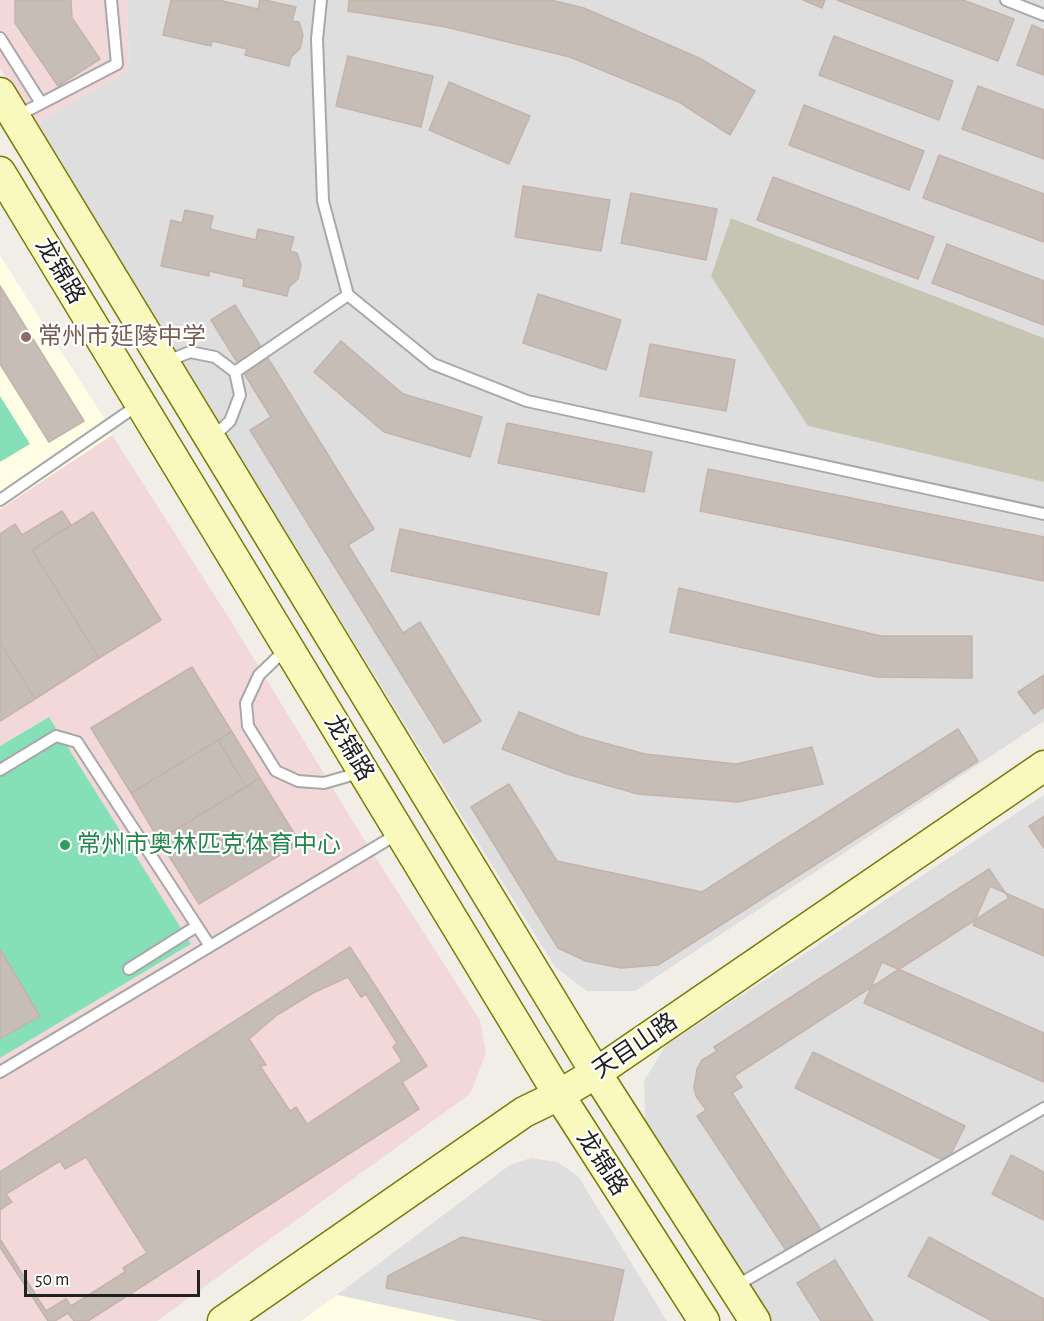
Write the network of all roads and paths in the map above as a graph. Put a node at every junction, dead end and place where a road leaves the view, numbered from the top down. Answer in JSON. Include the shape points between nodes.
{"nodes":[{"id":1,"x":111,"y":0,"type":"edge"},
{"id":2,"x":321,"y":0,"type":"edge"},
{"id":3,"x":1006,"y":0,"type":"edge"},
{"id":4,"x":1044,"y":15,"type":"edge"},
{"id":5,"x":0,"y":38,"type":"edge"},
{"id":6,"x":41,"y":103,"type":"junction"},
{"id":7,"x":7,"y":105,"type":"edge"},
{"id":8,"x":0,"y":171,"type":"edge"},
{"id":9,"x":348,"y":295,"type":"junction"},
{"id":10,"x":164,"y":362,"type":"junction"},
{"id":11,"x":235,"y":372,"type":"junction"},
{"id":12,"x":140,"y":403,"type":"junction"},
{"id":13,"x":210,"y":439,"type":"junction"},
{"id":14,"x":0,"y":500,"type":"edge"},
{"id":15,"x":1044,"y":514,"type":"edge"},
{"id":16,"x":288,"y":647,"type":"junction"},
{"id":17,"x":1044,"y":766,"type":"edge"},
{"id":18,"x":0,"y":770,"type":"edge"},
{"id":19,"x":363,"y":771,"type":"junction"},
{"id":20,"x":400,"y":832,"type":"junction"},
{"id":21,"x":197,"y":926,"type":"junction"},
{"id":22,"x":210,"y":946,"type":"junction"},
{"id":23,"x":129,"y":969,"type":"dead end"},
{"id":24,"x":0,"y":1072,"type":"edge"},
{"id":25,"x":596,"y":1073,"type":"junction"},
{"id":26,"x":559,"y":1095,"type":"junction"},
{"id":27,"x":1044,"y":1108,"type":"edge"},
{"id":28,"x":734,"y":1287,"type":"junction"},
{"id":29,"x":223,"y":1321,"type":"edge"},
{"id":30,"x":704,"y":1321,"type":"edge"},
{"id":31,"x":755,"y":1321,"type":"edge"}],
"edges":[{"from":1,"to":6,"type":"lane","via":[[117,64]]},
{"from":2,"to":9,"type":"lane","via":[[317,39],[323,201]]},
{"from":3,"to":4,"type":"lane"},
{"from":5,"to":6,"type":"lane"},
{"from":6,"to":7,"type":"lane"},
{"from":7,"to":10,"type":"main road","name":"龙锦路"},
{"from":8,"to":12,"type":"main road","name":"龙锦路"},
{"from":9,"to":11,"type":"lane"},
{"from":9,"to":15,"type":"lane","via":[[433,364],[526,401]]},
{"from":10,"to":11,"type":"lane","via":[[190,352],[214,357]]},
{"from":10,"to":13,"type":"main road","name":"龙锦路"},
{"from":11,"to":13,"type":"lane","via":[[240,395],[230,421]]},
{"from":12,"to":14,"type":"lane"},
{"from":12,"to":16,"type":"main road","name":"龙锦路"},
{"from":13,"to":25,"type":"main road","name":"龙锦路"},
{"from":16,"to":19,"type":"main road","name":"龙锦路"},
{"from":16,"to":19,"type":"lane","via":[[259,675],[246,703],[248,726],[276,771],[298,780],[324,783]]},
{"from":17,"to":25,"type":"main road","name":"天目山路"},
{"from":18,"to":21,"type":"lane","via":[[56,736],[77,741]]},
{"from":19,"to":20,"type":"main road","name":"龙锦路"},
{"from":20,"to":22,"type":"lane"},
{"from":20,"to":26,"type":"main road","name":"龙锦路"},
{"from":21,"to":22,"type":"lane"},
{"from":21,"to":23,"type":"lane"},
{"from":22,"to":24,"type":"lane"},
{"from":25,"to":26,"type":"main road","name":"天目山路"},
{"from":25,"to":28,"type":"main road","name":"龙锦路"},
{"from":26,"to":29,"type":"main road","name":"天目山路","via":[[524,1112]]},
{"from":26,"to":30,"type":"main road","name":"龙锦路"},
{"from":27,"to":28,"type":"lane"},
{"from":28,"to":31,"type":"main road","name":"龙锦路"}]}
